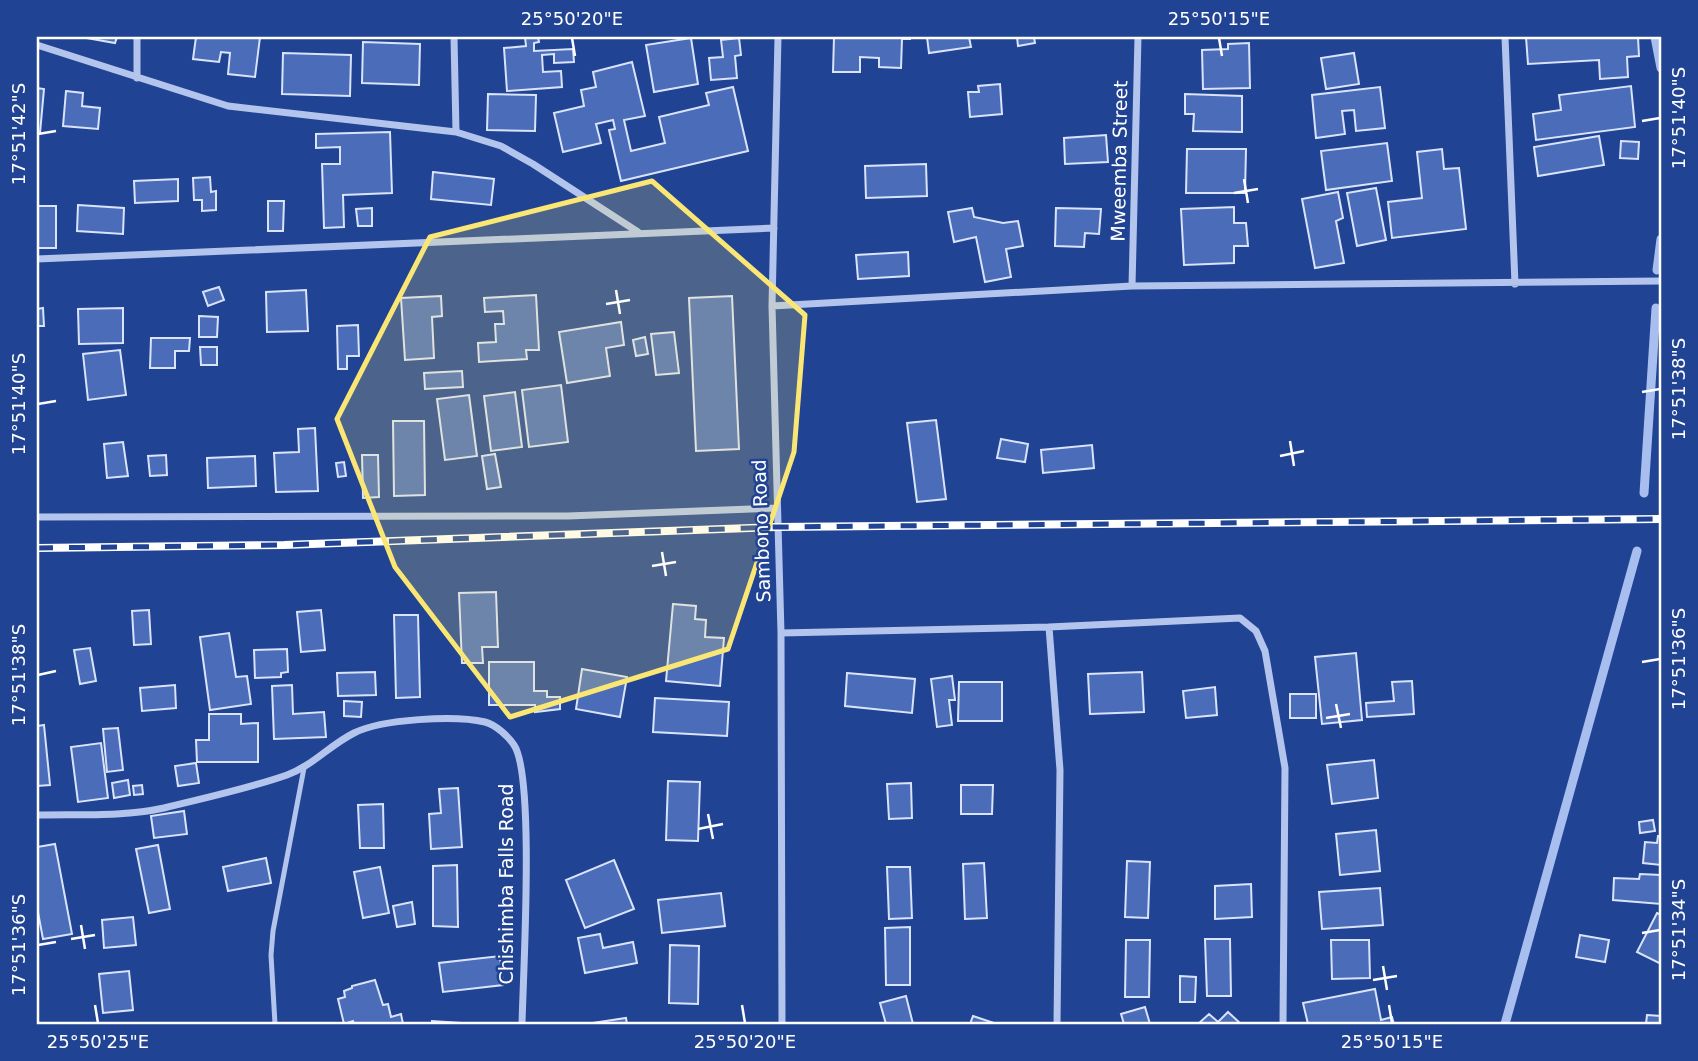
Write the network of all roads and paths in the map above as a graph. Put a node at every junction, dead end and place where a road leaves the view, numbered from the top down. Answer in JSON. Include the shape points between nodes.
{"nodes":[{"id":1,"x":137,"y":37,"type":"edge"},
{"id":2,"x":454,"y":37,"type":"edge"},
{"id":3,"x":778,"y":37,"type":"edge"},
{"id":4,"x":1138,"y":37,"type":"edge"},
{"id":5,"x":1505,"y":37,"type":"edge"},
{"id":6,"x":37,"y":45,"type":"edge"},
{"id":7,"x":137,"y":78,"type":"junction"},
{"id":8,"x":456,"y":132,"type":"junction"},
{"id":9,"x":774,"y":228,"type":"junction"},
{"id":10,"x":638,"y":233,"type":"junction"},
{"id":11,"x":37,"y":259,"type":"edge"},
{"id":12,"x":1661,"y":281,"type":"edge"},
{"id":13,"x":1515,"y":284,"type":"junction"},
{"id":14,"x":1132,"y":286,"type":"junction"},
{"id":15,"x":772,"y":306,"type":"junction"},
{"id":16,"x":775,"y":508,"type":"junction"},
{"id":17,"x":37,"y":517,"type":"edge"},
{"id":18,"x":1049,"y":627,"type":"junction"},
{"id":19,"x":781,"y":632,"type":"junction"},
{"id":20,"x":304,"y":768,"type":"junction"},
{"id":21,"x":37,"y":814,"type":"edge"},
{"id":22,"x":275,"y":1024,"type":"edge"},
{"id":23,"x":522,"y":1024,"type":"edge"},
{"id":24,"x":782,"y":1024,"type":"edge"},
{"id":25,"x":1057,"y":1024,"type":"edge"},
{"id":26,"x":1283,"y":1024,"type":"edge"}],
"edges":[{"from":1,"to":7,"type":"street"},
{"from":2,"to":8,"type":"street"},
{"from":3,"to":9,"type":"street","name":"Sambono Road"},
{"from":4,"to":14,"type":"street","name":"Mweemba Street"},
{"from":5,"to":13,"type":"street"},
{"from":6,"to":7,"type":"street"},
{"from":7,"to":8,"type":"street","via":[[228,106]]},
{"from":8,"to":10,"type":"street","via":[[500,146],[533,164]]},
{"from":9,"to":10,"type":"street"},
{"from":9,"to":15,"type":"street","name":"Sambono Road"},
{"from":10,"to":11,"type":"street"},
{"from":12,"to":13,"type":"street"},
{"from":13,"to":14,"type":"street"},
{"from":14,"to":15,"type":"street"},
{"from":15,"to":16,"type":"street","name":"Sambono Road"},
{"from":16,"to":17,"type":"street","via":[[568,516]]},
{"from":16,"to":19,"type":"street","name":"Sambono Road"},
{"from":18,"to":19,"type":"street"},
{"from":18,"to":25,"type":"street","via":[[1060,770]]},
{"from":18,"to":26,"type":"street","via":[[1240,618],[1256,631],[1265,651],[1285,768]]},
{"from":19,"to":24,"type":"street","name":"Sambono Road"},
{"from":20,"to":21,"type":"street","name":"Chishimba Falls Road","via":[[160,809]]},
{"from":20,"to":22,"type":"lane","via":[[273,931]]},
{"from":20,"to":23,"type":"street","name":"Chishimba Falls Road","via":[[353,734],[403,723],[486,723],[515,746],[526,793]]}]}
